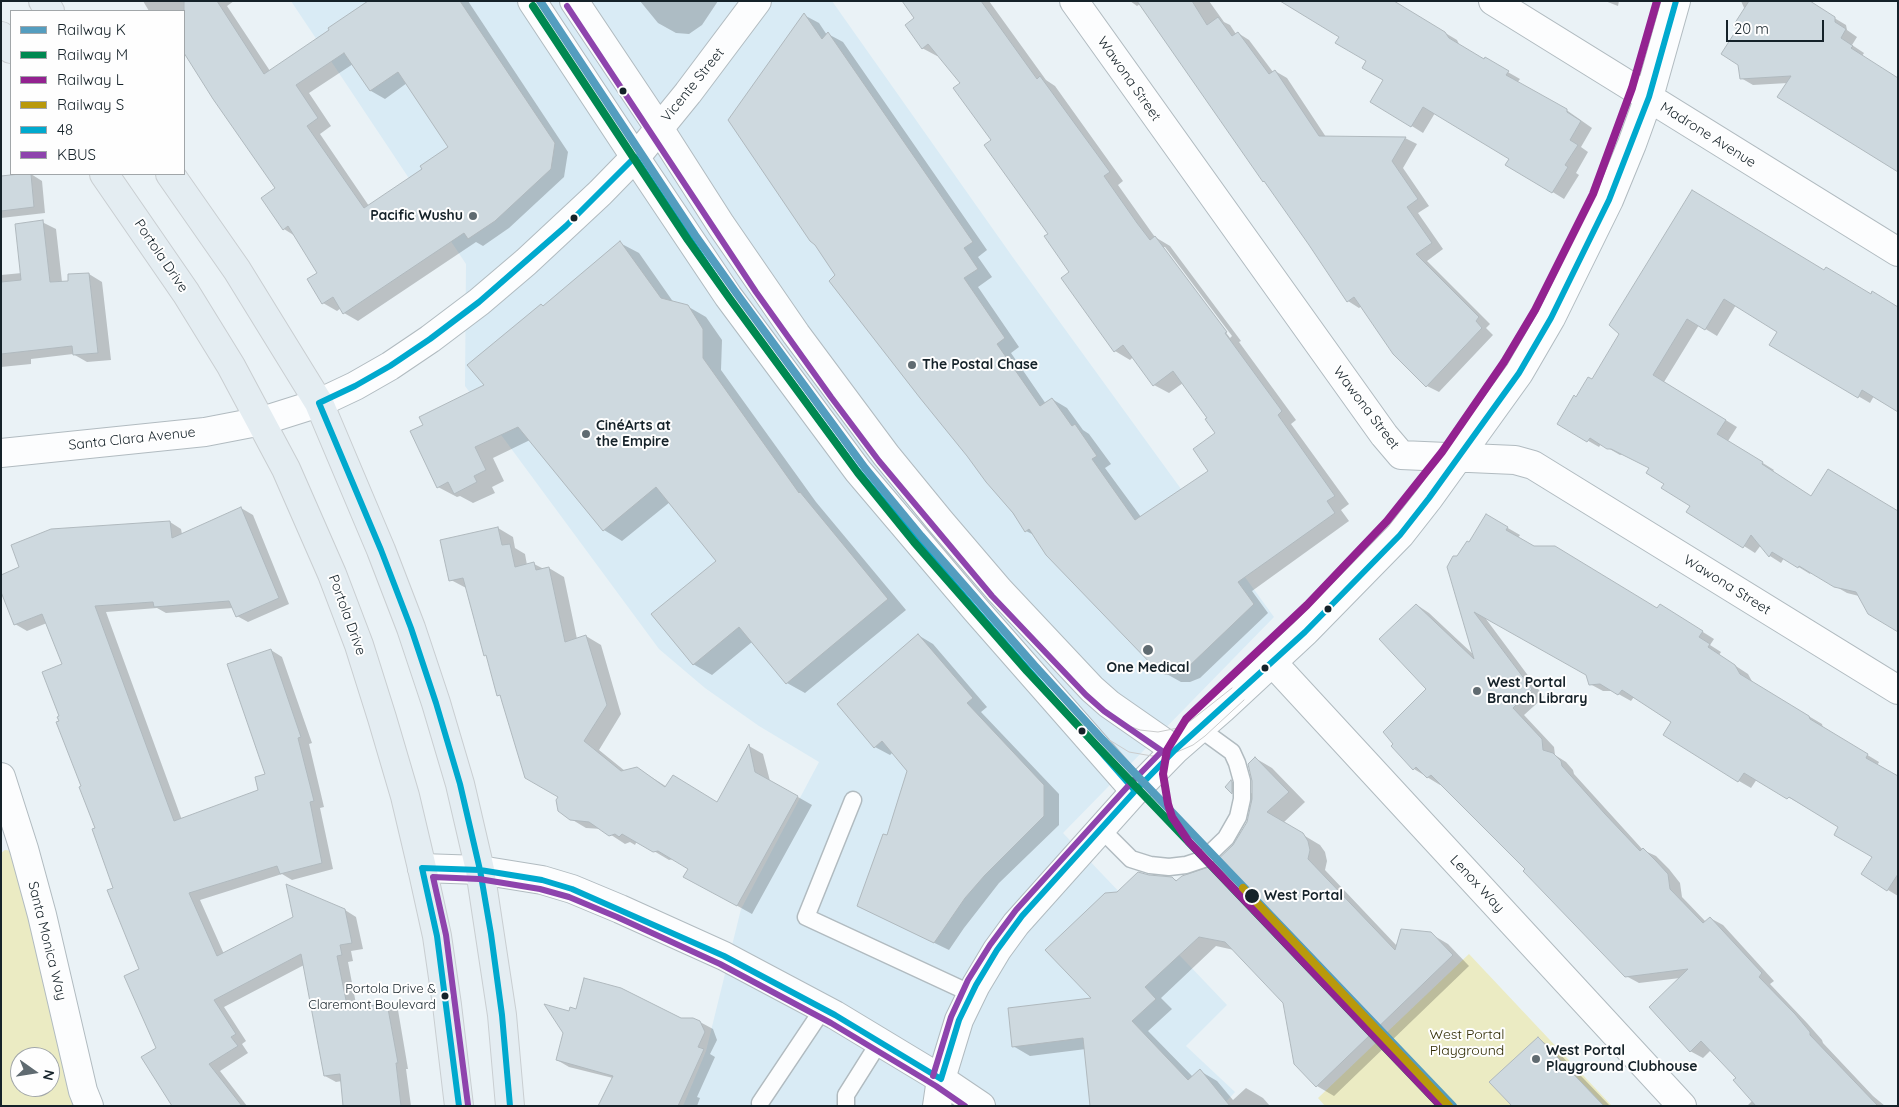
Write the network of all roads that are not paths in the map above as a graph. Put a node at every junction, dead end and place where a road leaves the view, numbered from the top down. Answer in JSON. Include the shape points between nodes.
{"nodes":[{"id":1,"x":532,"y":1,"type":"edge"},
{"id":2,"x":574,"y":1,"type":"edge"},
{"id":3,"x":757,"y":1,"type":"edge"},
{"id":4,"x":1074,"y":1,"type":"edge"},
{"id":5,"x":1493,"y":1,"type":"edge"},
{"id":6,"x":1676,"y":1,"type":"edge"},
{"id":7,"x":1,"y":36,"type":"edge"},
{"id":8,"x":10,"y":48,"type":"edge"},
{"id":9,"x":1648,"y":97,"type":"junction"},
{"id":10,"x":659,"y":128,"type":"junction"},
{"id":11,"x":635,"y":157,"type":"junction"},
{"id":12,"x":105,"y":175,"type":"edge"},
{"id":13,"x":171,"y":175,"type":"edge"},
{"id":14,"x":1898,"y":252,"type":"edge"},
{"id":15,"x":319,"y":403,"type":"junction"},
{"id":16,"x":262,"y":421,"type":"junction"},
{"id":17,"x":1,"y":453,"type":"edge"},
{"id":18,"x":1459,"y":457,"type":"junction"},
{"id":19,"x":1272,"y":662,"type":"junction"},
{"id":20,"x":1898,"y":690,"type":"edge"},
{"id":21,"x":1199,"y":728,"type":"junction"},
{"id":22,"x":1175,"y":750,"type":"junction"},
{"id":23,"x":1,"y":777,"type":"edge"},
{"id":24,"x":1135,"y":791,"type":"junction"},
{"id":25,"x":853,"y":800,"type":"dead end"},
{"id":26,"x":1101,"y":829,"type":"junction"},
{"id":27,"x":422,"y":868,"type":"junction"},
{"id":28,"x":480,"y":870,"type":"junction"},
{"id":29,"x":972,"y":994,"type":"junction"},
{"id":30,"x":823,"y":1009,"type":"junction"},
{"id":31,"x":880,"y":1041,"type":"junction"},
{"id":32,"x":941,"y":1079,"type":"junction"},
{"id":33,"x":760,"y":1103,"type":"dead end"},
{"id":34,"x":89,"y":1106,"type":"edge"},
{"id":35,"x":460,"y":1106,"type":"edge"},
{"id":36,"x":510,"y":1106,"type":"edge"},
{"id":37,"x":846,"y":1106,"type":"edge"},
{"id":38,"x":937,"y":1106,"type":"edge"},
{"id":39,"x":981,"y":1106,"type":"edge"},
{"id":40,"x":1682,"y":1106,"type":"edge"}],
"edges":[{"from":1,"to":11,"type":"street"},
{"from":2,"to":10,"type":"street"},
{"from":3,"to":10,"type":"street","name":"Vicente Street"},
{"from":4,"to":18,"type":"street","name":"Wawona Street","via":[[1384,436],[1401,455]]},
{"from":5,"to":9,"type":"street","name":"Madrone Avenue"},
{"from":6,"to":9,"type":"street"},
{"from":7,"to":8,"type":"main road"},
{"from":9,"to":14,"type":"street","name":"Madrone Avenue"},
{"from":9,"to":18,"type":"street","via":[[1608,200],[1551,318],[1519,373]]},
{"from":10,"to":11,"type":"street","name":"Vicente Street"},
{"from":10,"to":22,"type":"street","via":[[796,334],[940,521],[1092,689]]},
{"from":11,"to":15,"type":"street","name":"Vicente Street","via":[[566,226],[479,302],[390,366]]},
{"from":11,"to":24,"type":"street","via":[[728,296],[858,471]]},
{"from":12,"to":16,"type":"main road","name":"Portola Drive","via":[[186,293]]},
{"from":13,"to":15,"type":"main road","via":[[236,270]]},
{"from":15,"to":16,"type":"street","name":"Santa Clara Avenue"},
{"from":15,"to":28,"type":"main road","via":[[382,550],[411,628],[460,784]]},
{"from":16,"to":17,"type":"street","name":"Santa Clara Avenue","via":[[205,432]]},
{"from":16,"to":27,"type":"main road","name":"Portola Drive","via":[[301,500],[359,645],[405,796]]},
{"from":18,"to":19,"type":"street","via":[[1400,534]]},
{"from":18,"to":20,"type":"street","name":"Wawona Street","via":[[1515,460],[1533,465]]},
{"from":19,"to":21,"type":"street"},
{"from":19,"to":40,"type":"street","name":"Lenox Way"},
{"from":21,"to":22,"type":"street"},
{"from":21,"to":26,"type":"lane","via":[[1232,752],[1242,781],[1238,817],[1226,838],[1204,858],[1169,867],[1131,859]]},
{"from":22,"to":24,"type":"street"},
{"from":23,"to":34,"type":"street","name":"Santa Monica Way","via":[[32,877]]},
{"from":24,"to":26,"type":"street"},
{"from":25,"to":29,"type":"lane","via":[[806,917]]},
{"from":26,"to":29,"type":"street","via":[[1016,924]]},
{"from":27,"to":28,"type":"street"},
{"from":27,"to":35,"type":"main road","name":"Portola Drive","via":[[436,936]]},
{"from":28,"to":30,"type":"street","via":[[542,880],[572,889],[724,956]]},
{"from":28,"to":36,"type":"main road","via":[[502,1015]]},
{"from":29,"to":32,"type":"street","via":[[959,1020]]},
{"from":30,"to":31,"type":"street"},
{"from":30,"to":33,"type":"lane"},
{"from":31,"to":32,"type":"street"},
{"from":31,"to":37,"type":"lane","via":[[846,1095]]},
{"from":32,"to":38,"type":"street"},
{"from":32,"to":39,"type":"street"}]}
